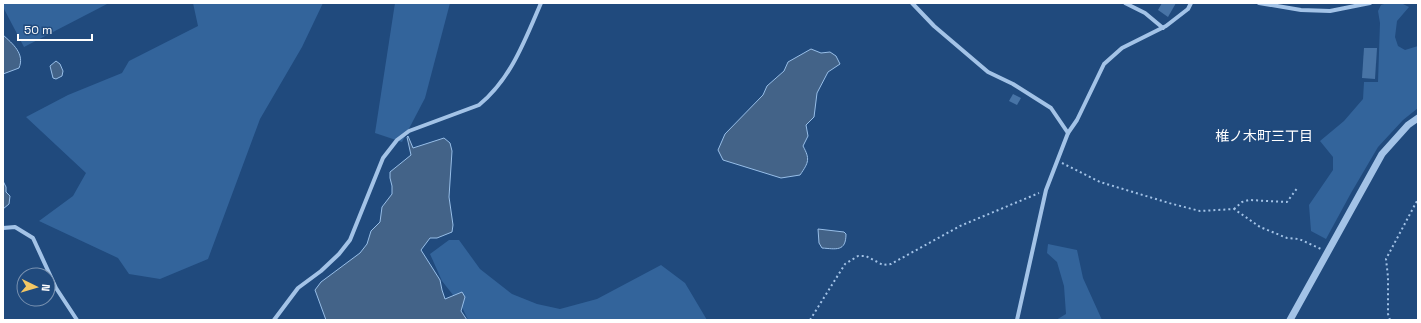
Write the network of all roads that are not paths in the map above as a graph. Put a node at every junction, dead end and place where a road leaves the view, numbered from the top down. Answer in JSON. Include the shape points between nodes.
{"nodes":[{"id":1,"x":541,"y":3,"type":"edge"},
{"id":2,"x":912,"y":3,"type":"edge"},
{"id":3,"x":1125,"y":3,"type":"edge"},
{"id":4,"x":1191,"y":3,"type":"edge"},
{"id":5,"x":1259,"y":3,"type":"edge"},
{"id":6,"x":1370,"y":3,"type":"edge"},
{"id":7,"x":1163,"y":28,"type":"junction"},
{"id":8,"x":1418,"y":118,"type":"edge"},
{"id":9,"x":1068,"y":133,"type":"junction"},
{"id":10,"x":3,"y":228,"type":"edge"},
{"id":11,"x":77,"y":320,"type":"edge"},
{"id":12,"x":274,"y":320,"type":"edge"},
{"id":13,"x":1017,"y":320,"type":"edge"},
{"id":14,"x":1290,"y":320,"type":"edge"}],
"edges":[{"from":1,"to":12,"type":"street","via":[[519,54],[488,98],[479,105],[409,131],[397,140],[383,158],[350,240],[321,271],[298,288]]},
{"from":2,"to":9,"type":"street","via":[[934,26],[988,72],[1051,108]]},
{"from":3,"to":7,"type":"street","via":[[1145,13]]},
{"from":4,"to":7,"type":"street","via":[[1188,9]]},
{"from":5,"to":6,"type":"street","via":[[1301,10],[1330,11]]},
{"from":7,"to":9,"type":"street","via":[[1122,48],[1104,64]]},
{"from":8,"to":14,"type":"street","via":[[1408,125],[1382,154]]},
{"from":9,"to":13,"type":"street","via":[[1046,190]]},
{"from":10,"to":11,"type":"street","via":[[15,227],[33,238],[56,288]]}]}
